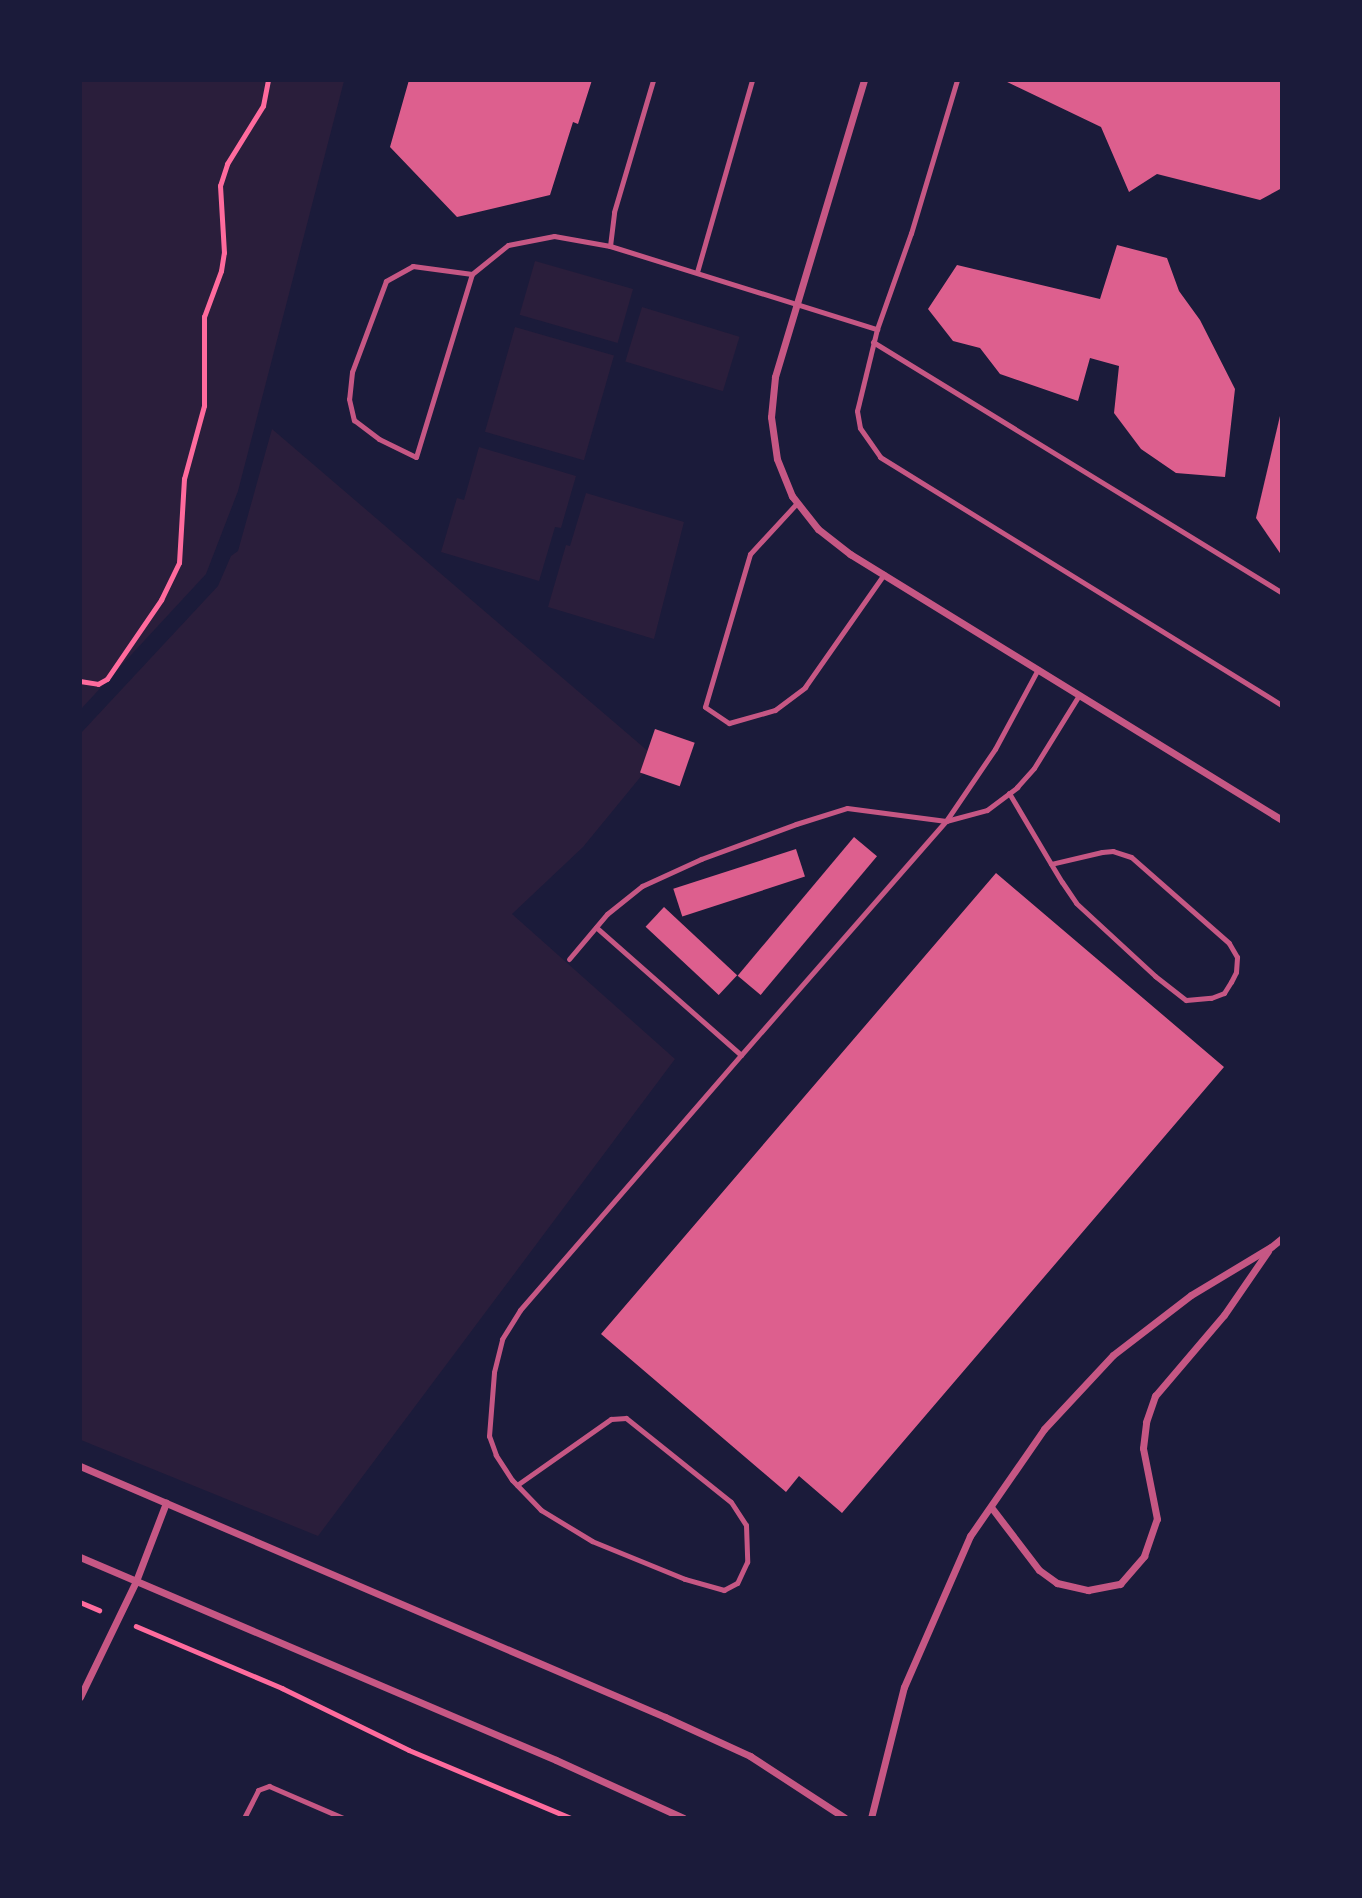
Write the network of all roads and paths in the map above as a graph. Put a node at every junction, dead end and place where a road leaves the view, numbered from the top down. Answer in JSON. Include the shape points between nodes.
{"nodes":[{"id":1,"x":268,"y":80,"type":"edge"},
{"id":2,"x":653,"y":80,"type":"edge"},
{"id":3,"x":752,"y":80,"type":"edge"},
{"id":4,"x":864,"y":80,"type":"edge"},
{"id":5,"x":957,"y":80,"type":"edge"},
{"id":6,"x":610,"y":246,"type":"junction"},
{"id":7,"x":697,"y":272,"type":"junction"},
{"id":8,"x":472,"y":274,"type":"junction"},
{"id":9,"x":797,"y":303,"type":"junction"},
{"id":10,"x":877,"y":329,"type":"junction"},
{"id":11,"x":873,"y":342,"type":"junction"},
{"id":12,"x":797,"y":503,"type":"junction"},
{"id":13,"x":884,"y":574,"type":"junction"},
{"id":14,"x":1282,"y":593,"type":"edge"},
{"id":15,"x":1038,"y":669,"type":"junction"},
{"id":16,"x":80,"y":681,"type":"edge"},
{"id":17,"x":1079,"y":695,"type":"junction"},
{"id":18,"x":1282,"y":705,"type":"edge"},
{"id":19,"x":1009,"y":793,"type":"junction"},
{"id":20,"x":1282,"y":820,"type":"edge"},
{"id":21,"x":946,"y":821,"type":"junction"},
{"id":22,"x":1051,"y":864,"type":"junction"},
{"id":23,"x":596,"y":927,"type":"junction"},
{"id":24,"x":569,"y":959,"type":"dead end"},
{"id":25,"x":741,"y":1055,"type":"junction"},
{"id":26,"x":1282,"y":1238,"type":"edge"},
{"id":27,"x":1271,"y":1247,"type":"junction"},
{"id":28,"x":80,"y":1466,"type":"edge"},
{"id":29,"x":517,"y":1485,"type":"junction"},
{"id":30,"x":166,"y":1503,"type":"junction"},
{"id":31,"x":990,"y":1507,"type":"junction"},
{"id":32,"x":80,"y":1557,"type":"edge"},
{"id":33,"x":136,"y":1581,"type":"junction"},
{"id":34,"x":164,"y":1638,"type":"dead end"},
{"id":35,"x":80,"y":1696,"type":"edge"},
{"id":36,"x":244,"y":1818,"type":"edge"},
{"id":37,"x":343,"y":1818,"type":"edge"},
{"id":38,"x":571,"y":1818,"type":"edge"},
{"id":39,"x":683,"y":1818,"type":"edge"},
{"id":40,"x":845,"y":1818,"type":"edge"},
{"id":41,"x":871,"y":1818,"type":"edge"}],
"edges":[{"from":1,"to":16,"type":"path","via":[[257,117],[223,174],[222,271],[204,317],[204,406],[184,479],[179,563],[161,600],[107,679],[98,684]]},
{"from":2,"to":6,"type":"lane","via":[[614,212]]},
{"from":3,"to":7,"type":"lane"},
{"from":4,"to":9,"type":"street"},
{"from":5,"to":10,"type":"lane"},
{"from":6,"to":7,"type":"lane"},
{"from":6,"to":8,"type":"lane","via":[[554,236],[508,244]]},
{"from":7,"to":9,"type":"lane"},
{"from":8,"to":8,"type":"lane","via":[[444,365],[416,457],[379,439],[354,420],[349,398],[352,372],[386,281],[413,266]]},
{"from":9,"to":10,"type":"lane"},
{"from":9,"to":12,"type":"street","via":[[775,377],[771,418],[777,459]]},
{"from":10,"to":11,"type":"lane"},
{"from":11,"to":14,"type":"lane"},
{"from":11,"to":18,"type":"lane","via":[[857,411],[860,428],[880,457]]},
{"from":12,"to":13,"type":"street","via":[[818,529]]},
{"from":12,"to":13,"type":"lane","via":[[750,554],[705,708],[729,723],[775,710],[805,687]]},
{"from":13,"to":15,"type":"street"},
{"from":15,"to":17,"type":"street"},
{"from":15,"to":21,"type":"lane","via":[[995,749]]},
{"from":17,"to":19,"type":"lane","via":[[1034,768]]},
{"from":17,"to":20,"type":"street"},
{"from":19,"to":21,"type":"lane","via":[[987,810]]},
{"from":19,"to":22,"type":"lane"},
{"from":21,"to":23,"type":"lane","via":[[847,808],[701,859],[642,886]]},
{"from":21,"to":25,"type":"lane"},
{"from":22,"to":22,"type":"lane","via":[[1076,902],[1186,1000],[1211,998],[1223,993],[1231,982],[1237,957],[1229,943],[1131,857],[1113,851]]},
{"from":23,"to":24,"type":"lane"},
{"from":23,"to":25,"type":"lane"},
{"from":25,"to":29,"type":"lane","via":[[537,1289],[502,1339],[492,1385],[489,1436]]},
{"from":26,"to":27,"type":"street"},
{"from":27,"to":31,"type":"street","via":[[1191,1295],[1113,1355],[1044,1429]]},
{"from":27,"to":31,"type":"street","via":[[1224,1315],[1155,1396],[1143,1448],[1157,1519],[1144,1556],[1120,1584],[1088,1590],[1057,1583],[1039,1570]]},
{"from":28,"to":30,"type":"street"},
{"from":29,"to":29,"type":"lane","via":[[541,1510],[592,1541],[685,1579],[724,1590],[737,1583],[747,1562],[746,1525],[731,1502],[625,1418],[611,1419]]},
{"from":30,"to":33,"type":"street"},
{"from":30,"to":40,"type":"street","via":[[750,1756]]},
{"from":31,"to":41,"type":"street","via":[[971,1536],[904,1688]]},
{"from":32,"to":33,"type":"street"},
{"from":33,"to":35,"type":"street"},
{"from":33,"to":39,"type":"street"},
{"from":34,"to":38,"type":"path"},
{"from":36,"to":37,"type":"lane","via":[[258,1790],[269,1786]]}]}
